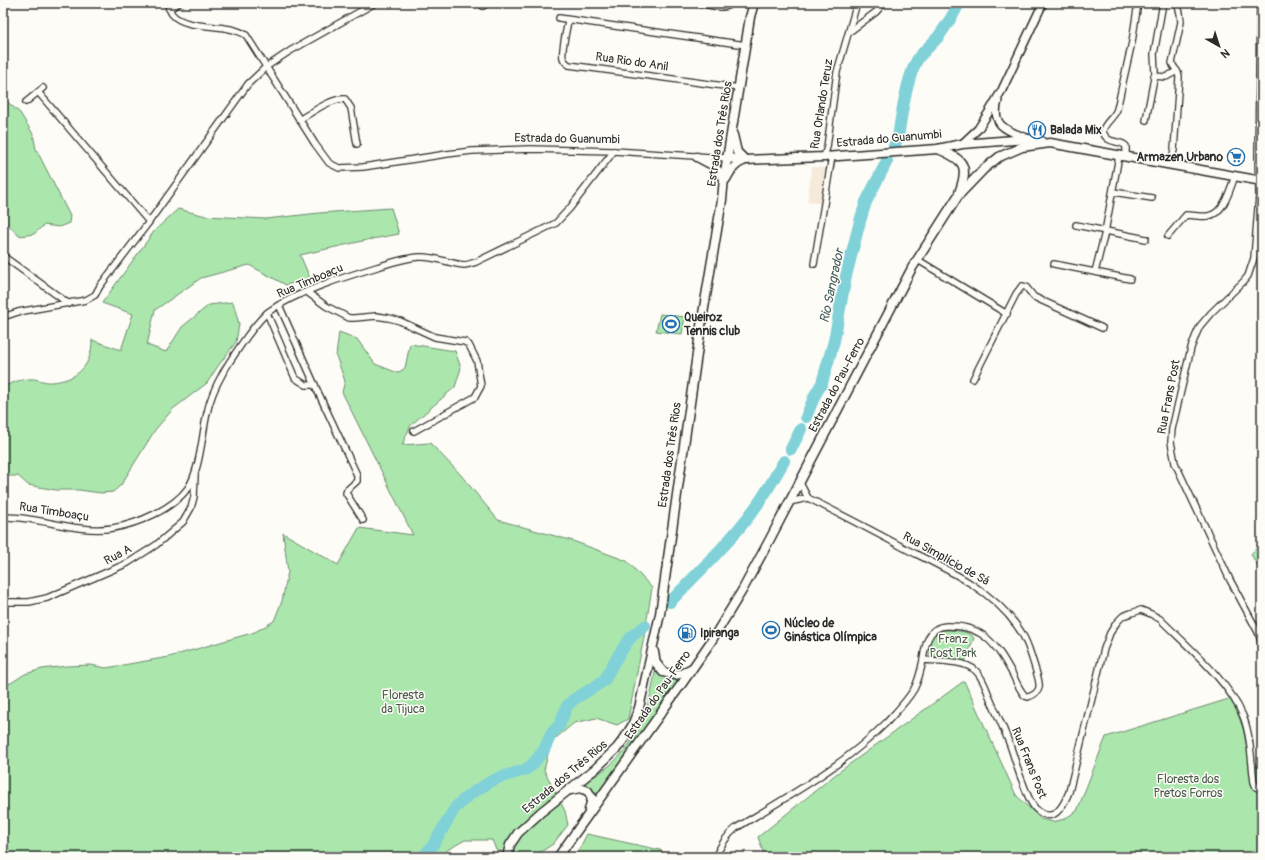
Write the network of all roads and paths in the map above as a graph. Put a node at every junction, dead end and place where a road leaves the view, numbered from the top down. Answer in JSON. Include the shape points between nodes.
{"nodes":[{"id":1,"x":179,"y":3,"type":"edge"},
{"id":2,"x":375,"y":3,"type":"edge"},
{"id":3,"x":699,"y":3,"type":"edge"},
{"id":4,"x":733,"y":3,"type":"edge"},
{"id":5,"x":754,"y":3,"type":"edge"},
{"id":6,"x":857,"y":3,"type":"edge"},
{"id":7,"x":884,"y":3,"type":"edge"},
{"id":8,"x":1043,"y":3,"type":"edge"},
{"id":9,"x":1138,"y":3,"type":"edge"},
{"id":10,"x":1163,"y":3,"type":"edge"},
{"id":11,"x":1177,"y":3,"type":"edge"},
{"id":12,"x":1260,"y":3,"type":"edge"},
{"id":13,"x":168,"y":6,"type":"edge"},
{"id":14,"x":559,"y":18,"type":"dead end"},
{"id":15,"x":568,"y":20,"type":"junction"},
{"id":16,"x":849,"y":32,"type":"junction"},
{"id":17,"x":746,"y":46,"type":"junction"},
{"id":18,"x":266,"y":67,"type":"junction"},
{"id":19,"x":1177,"y":70,"type":"junction"},
{"id":20,"x":1154,"y":76,"type":"junction"},
{"id":21,"x":43,"y":88,"type":"dead end"},
{"id":22,"x":739,"y":88,"type":"junction"},
{"id":23,"x":1002,"y":90,"type":"junction"},
{"id":24,"x":38,"y":92,"type":"junction"},
{"id":25,"x":26,"y":102,"type":"dead end"},
{"id":26,"x":299,"y":120,"type":"junction"},
{"id":27,"x":1146,"y":120,"type":"dead end"},
{"id":28,"x":732,"y":128,"type":"junction"},
{"id":29,"x":1029,"y":139,"type":"junction"},
{"id":30,"x":1050,"y":143,"type":"junction"},
{"id":31,"x":357,"y":144,"type":"dead end"},
{"id":32,"x":962,"y":144,"type":"junction"},
{"id":33,"x":938,"y":149,"type":"junction"},
{"id":34,"x":614,"y":151,"type":"junction"},
{"id":35,"x":828,"y":156,"type":"junction"},
{"id":36,"x":1123,"y":156,"type":"junction"},
{"id":37,"x":697,"y":157,"type":"junction"},
{"id":38,"x":727,"y":158,"type":"junction"},
{"id":39,"x":745,"y":160,"type":"junction"},
{"id":40,"x":1171,"y":164,"type":"junction"},
{"id":41,"x":1235,"y":176,"type":"junction"},
{"id":42,"x":724,"y":181,"type":"junction"},
{"id":43,"x":1260,"y":181,"type":"edge"},
{"id":44,"x":1113,"y":192,"type":"junction"},
{"id":45,"x":958,"y":196,"type":"junction"},
{"id":46,"x":1152,"y":198,"type":"dead end"},
{"id":47,"x":149,"y":222,"type":"junction"},
{"id":48,"x":1076,"y":225,"type":"dead end"},
{"id":49,"x":1105,"y":232,"type":"junction"},
{"id":50,"x":1168,"y":236,"type":"dead end"},
{"id":51,"x":1146,"y":239,"type":"dead end"},
{"id":52,"x":3,"y":256,"type":"edge"},
{"id":53,"x":918,"y":260,"type":"junction"},
{"id":54,"x":814,"y":264,"type":"dead end"},
{"id":55,"x":1054,"y":264,"type":"dead end"},
{"id":56,"x":1095,"y":272,"type":"junction"},
{"id":57,"x":1130,"y":279,"type":"dead end"},
{"id":58,"x":307,"y":292,"type":"junction"},
{"id":59,"x":69,"y":304,"type":"junction"},
{"id":60,"x":279,"y":305,"type":"junction"},
{"id":61,"x":267,"y":313,"type":"junction"},
{"id":62,"x":1007,"y":314,"type":"junction"},
{"id":63,"x":3,"y":317,"type":"edge"},
{"id":64,"x":1102,"y":328,"type":"dead end"},
{"id":65,"x":973,"y":379,"type":"dead end"},
{"id":66,"x":315,"y":385,"type":"junction"},
{"id":67,"x":414,"y":432,"type":"dead end"},
{"id":68,"x":195,"y":470,"type":"junction"},
{"id":69,"x":800,"y":483,"type":"junction"},
{"id":70,"x":808,"y":498,"type":"junction"},
{"id":71,"x":789,"y":502,"type":"junction"},
{"id":72,"x":3,"y":517,"type":"edge"},
{"id":73,"x":363,"y":520,"type":"dead end"},
{"id":74,"x":3,"y":602,"type":"edge"},
{"id":75,"x":1262,"y":645,"type":"edge"},
{"id":76,"x":653,"y":647,"type":"junction"},
{"id":77,"x":923,"y":660,"type":"junction"},
{"id":78,"x":694,"y":667,"type":"junction"},
{"id":79,"x":569,"y":790,"type":"junction"},
{"id":80,"x":1262,"y":790,"type":"edge"},
{"id":81,"x":588,"y":815,"type":"junction"},
{"id":82,"x":559,"y":855,"type":"edge"},
{"id":83,"x":507,"y":857,"type":"edge"},
{"id":84,"x":715,"y":857,"type":"edge"}],
"edges":[{"from":1,"to":13,"type":"street"},
{"from":2,"to":18,"type":"street"},
{"from":3,"to":4,"type":"street","via":[[725,8]]},
{"from":5,"to":17,"type":"main road","name":"Estrada dos Três Rios"},
{"from":6,"to":16,"type":"street","name":"Rua Orlando Teruz"},
{"from":7,"to":16,"type":"street"},
{"from":8,"to":23,"type":"street"},
{"from":9,"to":36,"type":"street","via":[[1118,109],[1103,129],[1109,140],[1122,142],[1126,146]]},
{"from":10,"to":20,"type":"street","via":[[1154,54]]},
{"from":11,"to":19,"type":"street","via":[[1181,22],[1172,63]]},
{"from":12,"to":43,"type":"street","name":"Rua Frans Post"},
{"from":13,"to":18,"type":"street","name":"Estrada do Guanumbi","via":[[171,13],[182,21],[237,30],[246,34]]},
{"from":14,"to":15,"type":"street"},
{"from":15,"to":17,"type":"street"},
{"from":15,"to":22,"type":"street","name":"Rua Rio do Anil","via":[[563,59],[569,65]]},
{"from":16,"to":35,"type":"street","name":"Rua Orlando Teruz","via":[[837,72]]},
{"from":17,"to":22,"type":"main road","name":"Estrada dos Três Rios"},
{"from":18,"to":26,"type":"street","name":"Estrada do Guanumbi"},
{"from":18,"to":47,"type":"street","via":[[248,84]]},
{"from":19,"to":20,"type":"street","via":[[1166,77]]},
{"from":19,"to":40,"type":"street","via":[[1179,77],[1175,142]]},
{"from":20,"to":27,"type":"street"},
{"from":21,"to":24,"type":"street"},
{"from":22,"to":28,"type":"main road","name":"Estrada dos Três Rios"},
{"from":23,"to":29,"type":"street","via":[[997,106],[998,121],[1006,129]]},
{"from":23,"to":32,"type":"street","via":[[982,124]]},
{"from":24,"to":25,"type":"street"},
{"from":24,"to":47,"type":"street"},
{"from":26,"to":31,"type":"street","via":[[334,101],[345,99],[351,108]]},
{"from":26,"to":34,"type":"street","name":"Estrada do Guanumbi","via":[[329,163],[339,168],[472,152],[530,149]]},
{"from":28,"to":38,"type":"main road","name":"Estrada dos Três Rios"},
{"from":28,"to":39,"type":"main road","via":[[735,149]]},
{"from":29,"to":30,"type":"main road","name":"Estrada do Guanumbi"},
{"from":29,"to":32,"type":"main road","name":"Estrada do Guanumbi"},
{"from":30,"to":36,"type":"main road","name":"Estrada do Pau-Ferro"},
{"from":30,"to":45,"type":"main road","name":"Estrada do Pau-Ferro","via":[[1022,147],[999,157]]},
{"from":32,"to":33,"type":"main road","name":"Estrada do Guanumbi"},
{"from":33,"to":35,"type":"main road","name":"Estrada do Guanumbi"},
{"from":33,"to":45,"type":"main road","via":[[951,154],[963,165],[964,180]]},
{"from":34,"to":37,"type":"street","name":"Estrada do Guanumbi"},
{"from":34,"to":58,"type":"street","name":"Rua Timboaçu","via":[[556,223],[476,262],[464,265],[430,257],[418,257],[355,274]]},
{"from":35,"to":39,"type":"main road","name":"Estrada do Guanumbi"},
{"from":35,"to":54,"type":"street","name":"Rua Orlando Teruz"},
{"from":36,"to":40,"type":"main road","name":"Estrada do Pau-Ferro"},
{"from":36,"to":44,"type":"street"},
{"from":37,"to":38,"type":"street","name":"Estrada do Guanumbi"},
{"from":37,"to":42,"type":"main road","via":[[714,166]]},
{"from":38,"to":39,"type":"main road","name":"Estrada do Guanumbi"},
{"from":38,"to":42,"type":"main road","name":"Estrada dos Três Rios"},
{"from":39,"to":42,"type":"main road","via":[[730,170]]},
{"from":40,"to":41,"type":"main road","name":"Estrada do Pau-Ferro"},
{"from":41,"to":43,"type":"main road","name":"Estrada do Pau-Ferro"},
{"from":41,"to":50,"type":"street","via":[[1217,212],[1206,216],[1186,215]]},
{"from":42,"to":76,"type":"main road","name":"Estrada dos Três Rios"},
{"from":43,"to":75,"type":"street","name":"Rua Frans Post","via":[[1251,268],[1244,282],[1210,313],[1200,326],[1191,348],[1174,418],[1171,442],[1175,463]]},
{"from":44,"to":46,"type":"street"},
{"from":44,"to":49,"type":"street"},
{"from":45,"to":53,"type":"main road","name":"Estrada do Pau-Ferro"},
{"from":47,"to":59,"type":"street","via":[[95,295]]},
{"from":48,"to":49,"type":"street"},
{"from":49,"to":51,"type":"street"},
{"from":49,"to":56,"type":"street"},
{"from":52,"to":59,"type":"street"},
{"from":53,"to":62,"type":"street"},
{"from":53,"to":69,"type":"main road","name":"Estrada do Pau-Ferro"},
{"from":55,"to":56,"type":"street"},
{"from":56,"to":57,"type":"street"},
{"from":58,"to":60,"type":"street","name":"Rua Timboaçu"},
{"from":58,"to":67,"type":"street","via":[[349,318],[389,318],[435,337],[465,342],[469,345],[477,361],[481,386],[479,391],[475,396]]},
{"from":59,"to":63,"type":"street","via":[[18,312]]},
{"from":60,"to":61,"type":"street","name":"Rua Timboaçu"},
{"from":60,"to":66,"type":"street"},
{"from":61,"to":66,"type":"street","via":[[295,378],[306,385]]},
{"from":61,"to":68,"type":"street","name":"Rua Timboaçu","via":[[228,363],[212,395]]},
{"from":62,"to":64,"type":"street","via":[[1022,286],[1034,297]]},
{"from":62,"to":65,"type":"street"},
{"from":66,"to":73,"type":"street","via":[[357,475],[357,481],[346,493]]},
{"from":68,"to":72,"type":"street","name":"Rua Timboaçu","via":[[188,488],[179,497],[168,506],[131,524],[97,529],[76,528],[32,518]]},
{"from":68,"to":74,"type":"street","name":"Rua A","via":[[194,497],[187,516],[174,531],[156,545],[120,568],[47,598],[29,602]]},
{"from":69,"to":70,"type":"street"},
{"from":69,"to":71,"type":"main road","name":"Estrada do Pau-Ferro"},
{"from":70,"to":71,"type":"street"},
{"from":70,"to":77,"type":"street","name":"Rua Simplício de Sá","via":[[946,569],[985,592],[1008,615],[1023,635],[1040,684],[1039,689],[1035,695],[1025,696],[1001,652],[983,635],[966,627],[943,626],[934,630],[928,637]]},
{"from":71,"to":78,"type":"main road","name":"Estrada do Pau-Ferro","via":[[743,589]]},
{"from":76,"to":78,"type":"main road","via":[[656,664],[663,672],[680,675]]},
{"from":76,"to":79,"type":"main road","name":"Estrada dos Três Rios","via":[[639,708],[632,726],[607,758]]},
{"from":77,"to":80,"type":"street","name":"Rua Frans Post","via":[[966,665],[976,670],[1008,740],[1028,797],[1035,808],[1048,815],[1053,814],[1058,812],[1070,792],[1110,633],[1123,616],[1140,610],[1151,614],[1206,665],[1237,703],[1247,729],[1254,782],[1256,787]]},
{"from":77,"to":84,"type":"street","via":[[913,689],[876,733],[828,771],[736,828],[721,845]]},
{"from":78,"to":81,"type":"main road","name":"Estrada do Pau-Ferro"},
{"from":79,"to":81,"type":"main road","via":[[580,788],[591,794]]},
{"from":79,"to":83,"type":"main road","name":"Estrada dos Três Rios","via":[[518,833],[510,845]]},
{"from":81,"to":82,"type":"main road","name":"Estrada do Pau-Ferro"}]}
